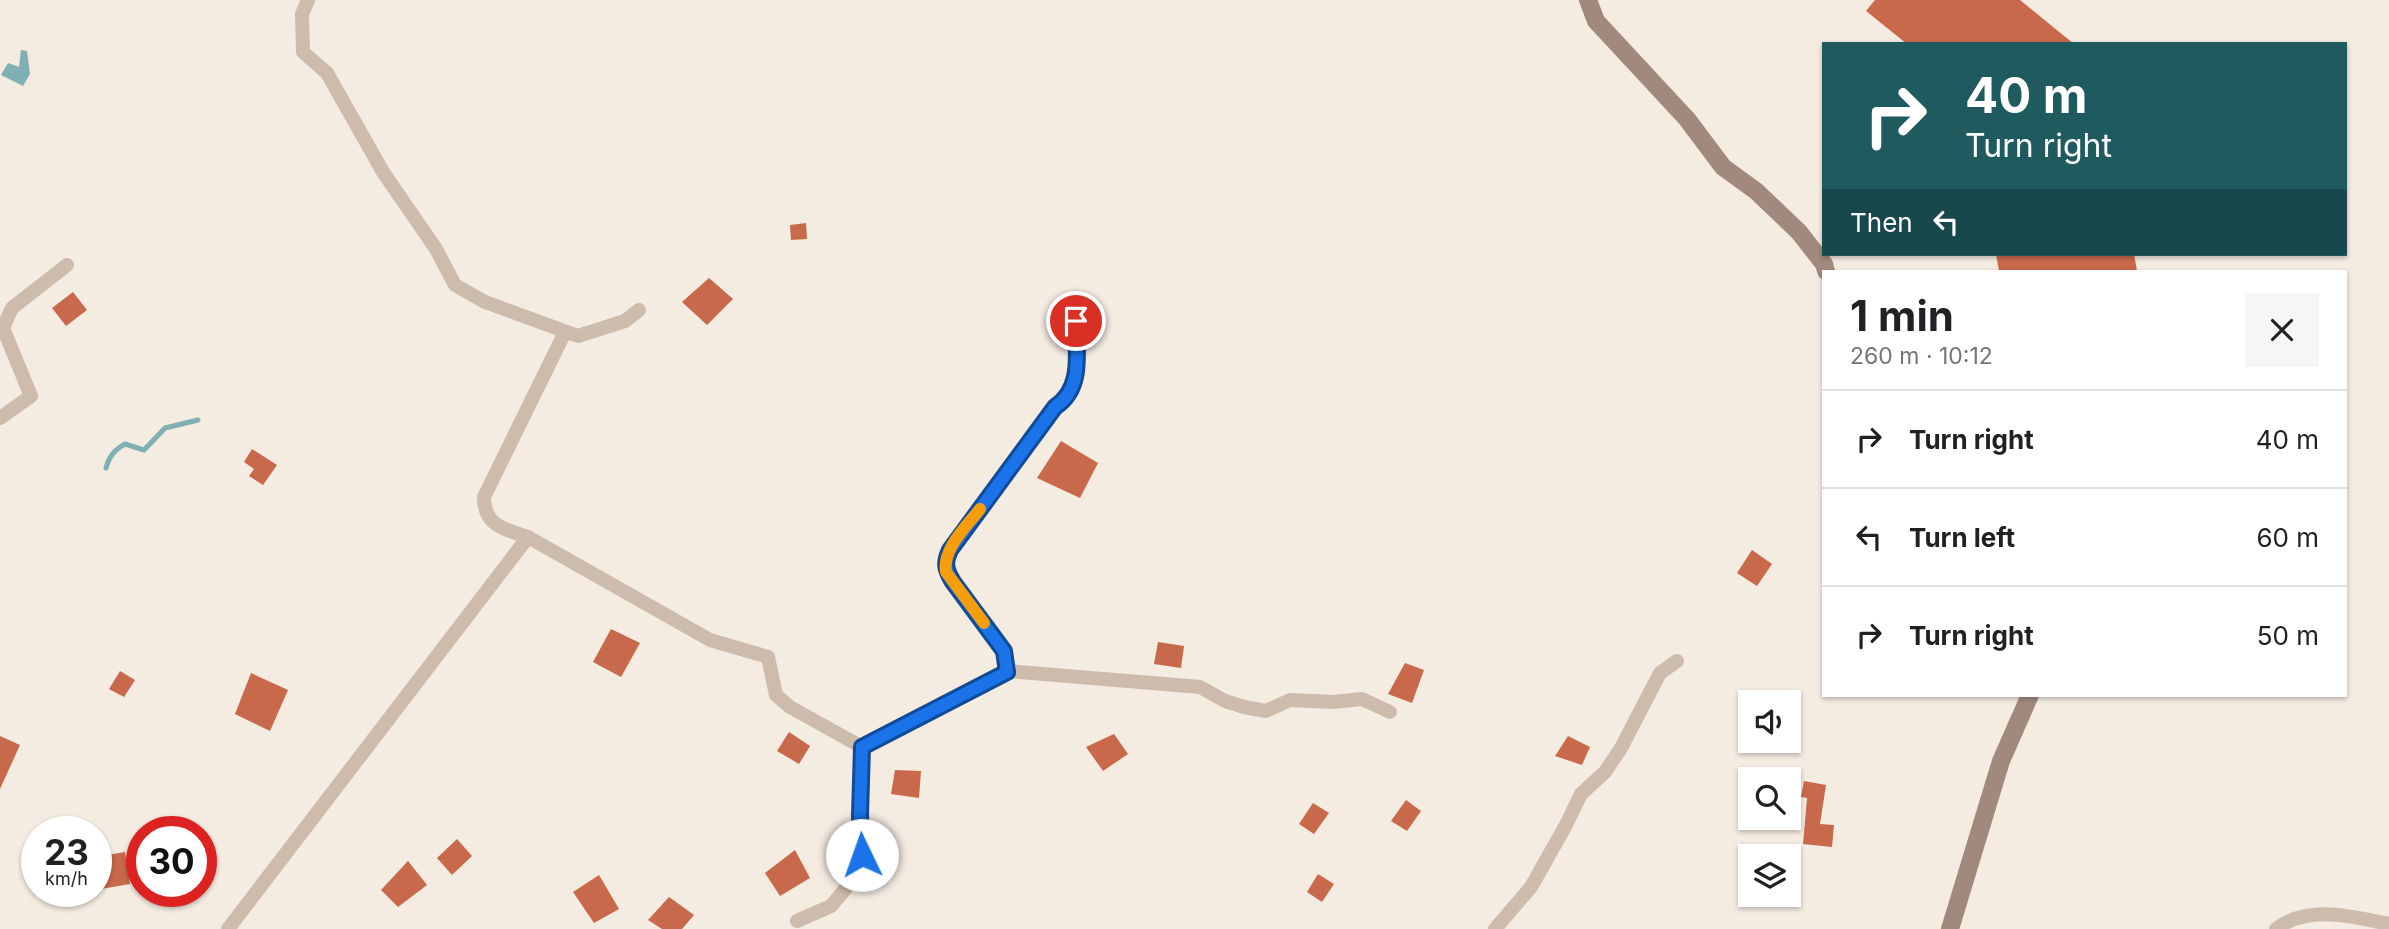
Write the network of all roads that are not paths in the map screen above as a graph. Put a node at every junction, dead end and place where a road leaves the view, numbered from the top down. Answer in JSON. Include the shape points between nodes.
{"nodes":[{"id":1,"x":307,"y":0,"type":"edge"},
{"id":2,"x":1588,"y":0,"type":"edge"},
{"id":3,"x":67,"y":265,"type":"dead end"},
{"id":4,"x":1826,"y":270,"type":"edge"},
{"id":5,"x":639,"y":310,"type":"dead end"},
{"id":6,"x":1076,"y":321,"type":"dead end"},
{"id":7,"x":565,"y":332,"type":"junction"},
{"id":8,"x":0,"y":418,"type":"edge"},
{"id":9,"x":528,"y":537,"type":"junction"},
{"id":10,"x":1677,"y":661,"type":"dead end"},
{"id":11,"x":1007,"y":672,"type":"junction"},
{"id":12,"x":2029,"y":697,"type":"edge"},
{"id":13,"x":1390,"y":712,"type":"dead end"},
{"id":14,"x":862,"y":747,"type":"junction"},
{"id":15,"x":797,"y":921,"type":"dead end"},
{"id":16,"x":2389,"y":924,"type":"edge"},
{"id":17,"x":228,"y":929,"type":"edge"},
{"id":18,"x":1495,"y":929,"type":"edge"},
{"id":19,"x":1950,"y":929,"type":"edge"},
{"id":20,"x":2276,"y":929,"type":"edge"}],
"edges":[{"from":1,"to":7,"type":"street","via":[[302,15],[303,52],[327,73],[383,172],[456,285],[485,302]]},
{"from":2,"to":4,"type":"street","via":[[1596,21],[1687,119],[1723,166],[1799,232]]},
{"from":3,"to":8,"type":"street","via":[[12,308],[3,328],[31,396]]},
{"from":5,"to":7,"type":"street","via":[[625,321],[578,336]]},
{"from":6,"to":11,"type":"street","via":[[1073,389],[1055,407],[944,562],[946,572],[1004,651]]},
{"from":7,"to":9,"type":"street","via":[[484,497],[489,520]]},
{"from":9,"to":14,"type":"street","via":[[710,640],[768,657],[776,695]]},
{"from":9,"to":17,"type":"street"},
{"from":10,"to":18,"type":"street","via":[[1660,673],[1621,748],[1605,772],[1581,794],[1531,887]]},
{"from":11,"to":13,"type":"street","via":[[1200,687],[1225,701],[1266,711],[1290,699],[1362,699]]},
{"from":11,"to":14,"type":"street"},
{"from":12,"to":19,"type":"street","via":[[2001,761]]},
{"from":14,"to":15,"type":"street","via":[[862,855],[846,888],[831,905]]},
{"from":16,"to":20,"type":"street","via":[[2322,913]]}]}
